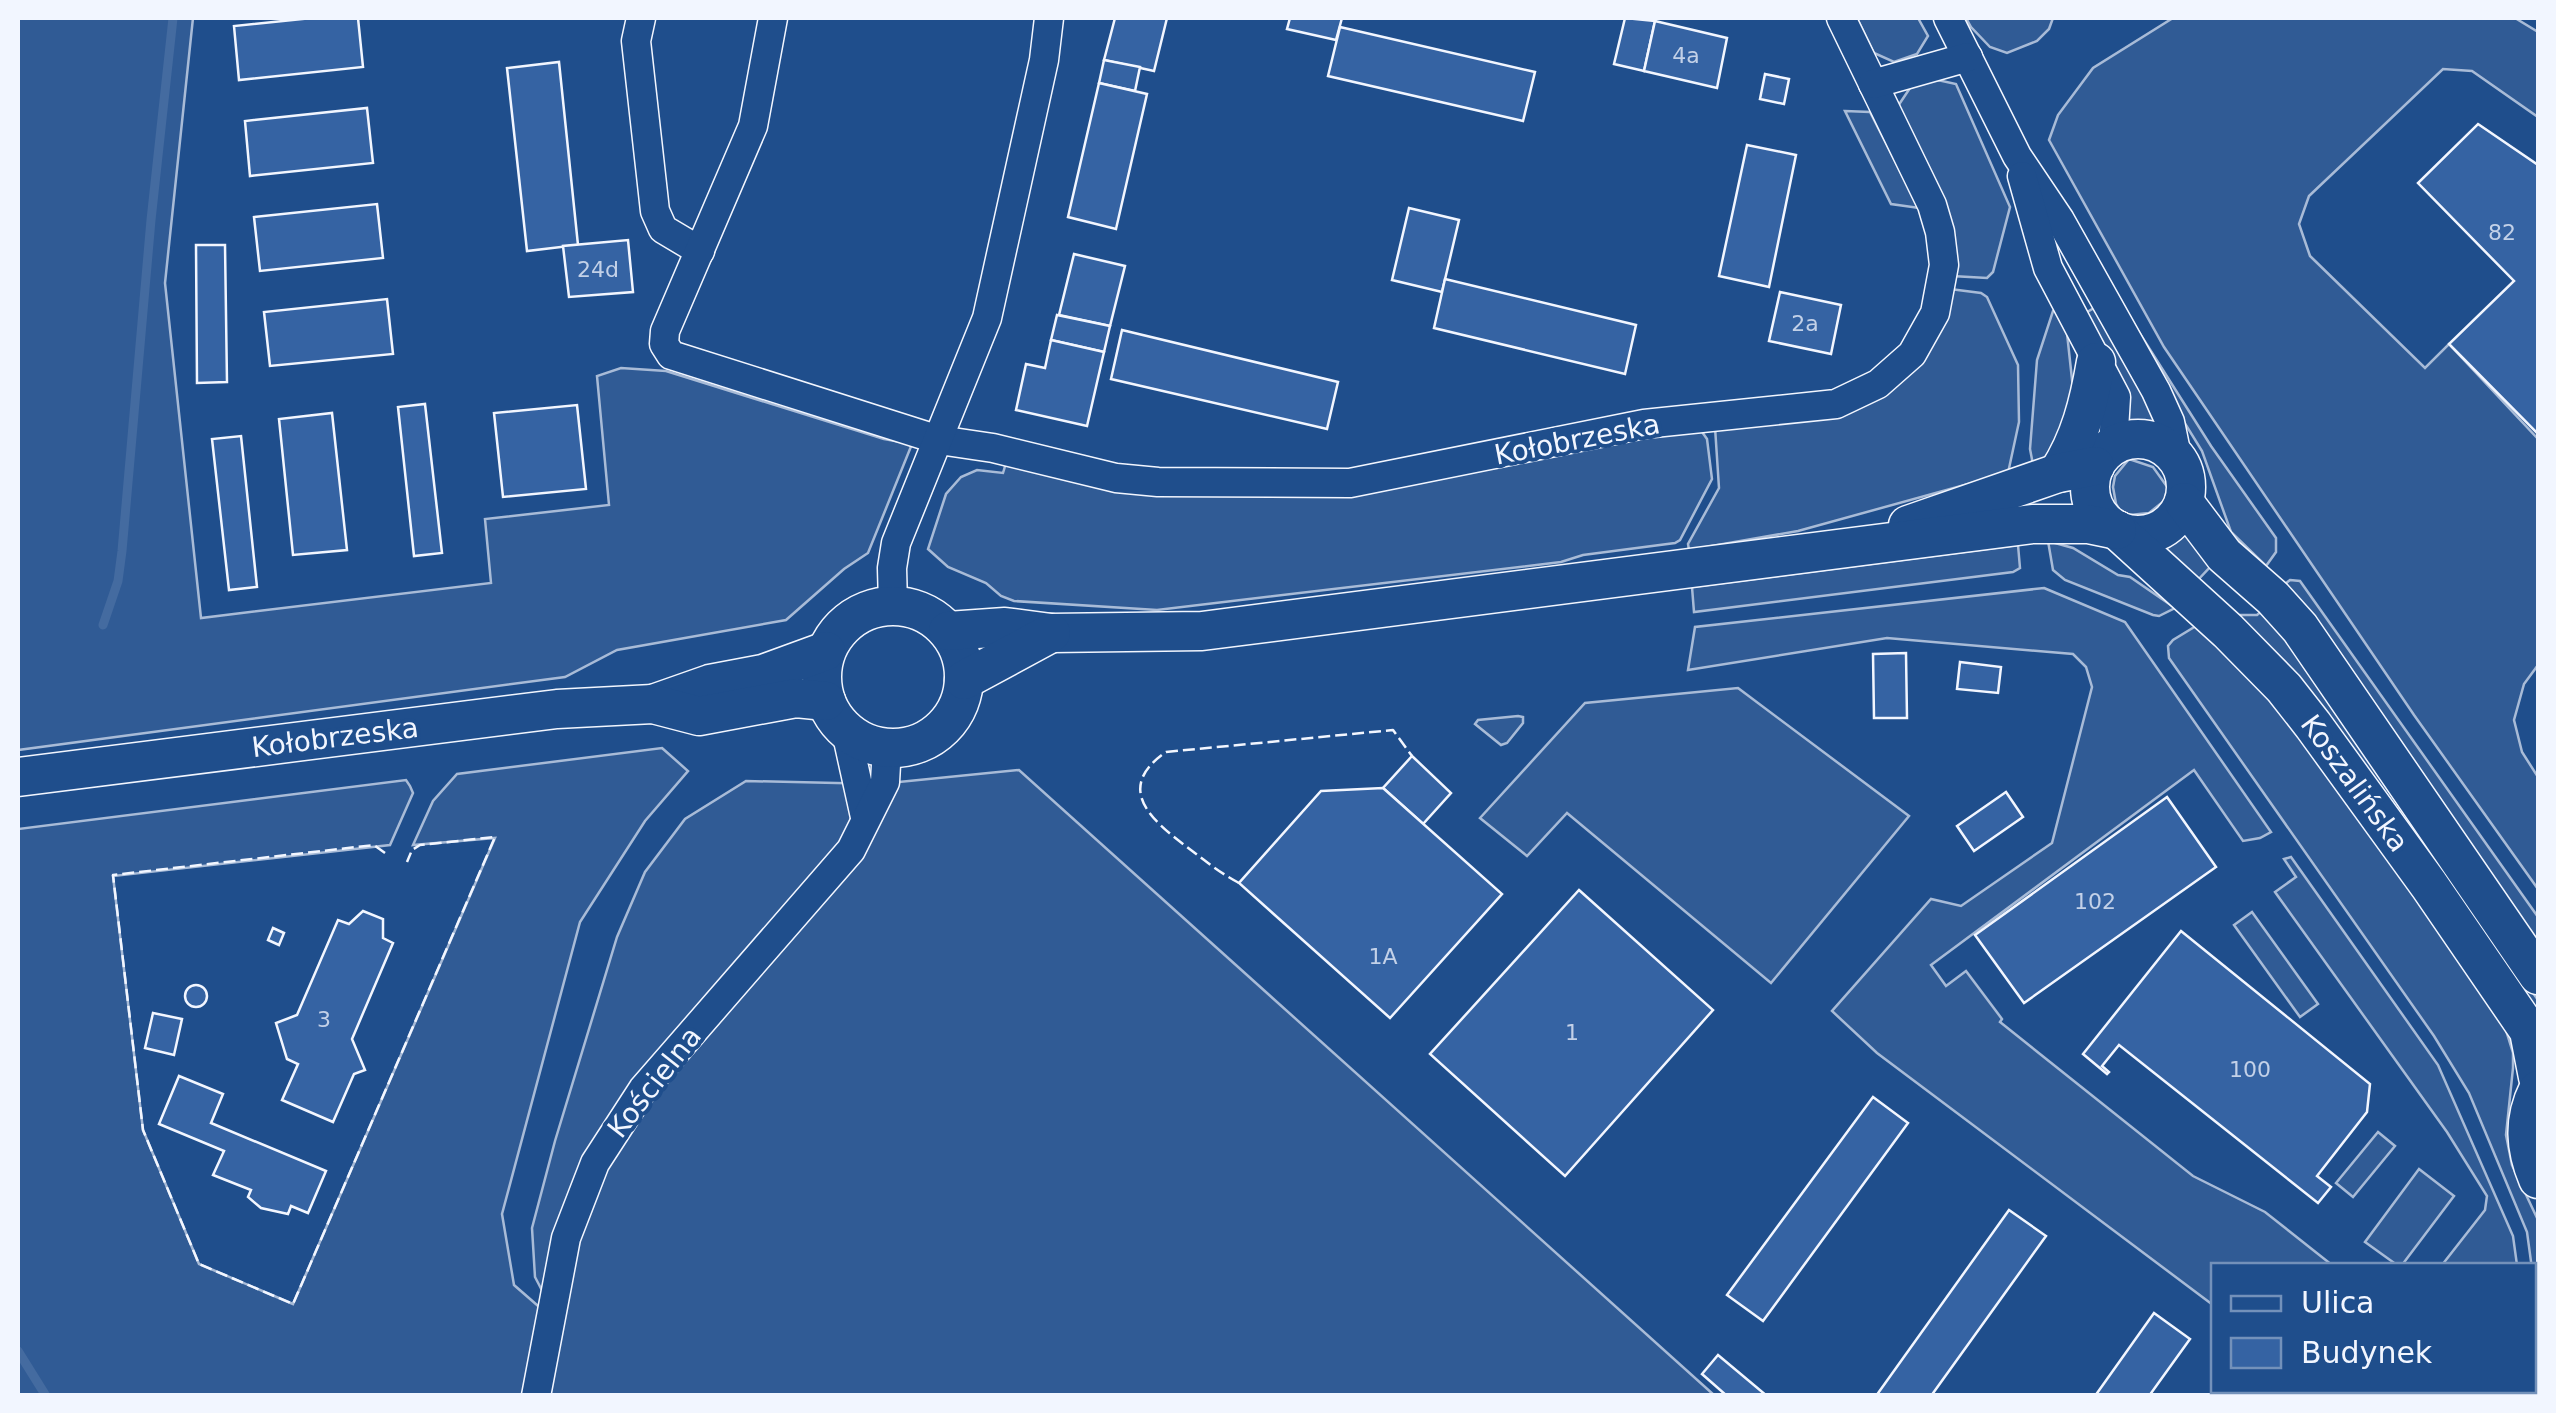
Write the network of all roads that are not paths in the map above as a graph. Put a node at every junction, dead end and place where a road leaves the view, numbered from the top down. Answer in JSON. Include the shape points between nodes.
{"nodes":[{"id":1,"x":641,"y":18,"type":"edge"},
{"id":2,"x":773,"y":18,"type":"edge"},
{"id":3,"x":1049,"y":18,"type":"edge"},
{"id":4,"x":1841,"y":18,"type":"edge"},
{"id":5,"x":1948,"y":18,"type":"edge"},
{"id":6,"x":1968,"y":57,"type":"junction"},
{"id":7,"x":1873,"y":84,"type":"junction"},
{"id":8,"x":2017,"y":156,"type":"junction"},
{"id":9,"x":700,"y":250,"type":"junction"},
{"id":10,"x":2096,"y":362,"type":"junction"},
{"id":11,"x":939,"y":440,"type":"junction"},
{"id":12,"x":2104,"y":456,"type":"junction"},
{"id":13,"x":2178,"y":461,"type":"junction"},
{"id":14,"x":2058,"y":473,"type":"junction"},
{"id":15,"x":2184,"y":502,"type":"junction"},
{"id":16,"x":2117,"y":530,"type":"junction"},
{"id":17,"x":1825,"y":553,"type":"junction"},
{"id":18,"x":893,"y":605,"type":"junction"},
{"id":19,"x":948,"y":631,"type":"junction"},
{"id":20,"x":1051,"y":633,"type":"junction"},
{"id":21,"x":826,"y":652,"type":"junction"},
{"id":22,"x":964,"y":680,"type":"junction"},
{"id":23,"x":653,"y":704,"type":"junction"},
{"id":24,"x":836,"y":716,"type":"junction"},
{"id":25,"x":886,"y":747,"type":"junction"},
{"id":26,"x":18,"y":777,"type":"edge"},
{"id":27,"x":865,"y":816,"type":"junction"},
{"id":28,"x":2538,"y":974,"type":"edge"},
{"id":29,"x":2538,"y":1076,"type":"edge"},
{"id":30,"x":2538,"y":1090,"type":"edge"},
{"id":31,"x":2538,"y":1179,"type":"edge"},
{"id":32,"x":536,"y":1396,"type":"edge"}],
"edges":[{"from":1,"to":9,"type":"street","via":[[636,41],[655,211],[664,229]]},
{"from":2,"to":9,"type":"street","name":"Kołobrzeska","via":[[753,126]]},
{"from":3,"to":11,"type":"street","via":[[987,318]]},
{"from":4,"to":7,"type":"street","name":"Kołobrzeska"},
{"from":5,"to":6,"type":"street"},
{"from":6,"to":7,"type":"street"},
{"from":6,"to":8,"type":"street"},
{"from":7,"to":11,"type":"street","name":"Kołobrzeska","via":[[1932,205],[1944,265],[1940,298],[1921,342],[1891,375],[1853,398],[1644,424],[1336,484],[1116,478]]},
{"from":8,"to":10,"type":"street","via":[[2048,268]]},
{"from":8,"to":13,"type":"street","via":[[2156,391]]},
{"from":9,"to":11,"type":"street","name":"Kołobrzeska","via":[[665,331],[671,354]]},
{"from":10,"to":12,"type":"street","via":[[2116,397]]},
{"from":10,"to":14,"type":"main road","via":[[2076,446]]},
{"from":11,"to":18,"type":"street","via":[[896,543]]},
{"from":12,"to":13,"type":"main road","via":[[2127,440],[2142,439]]},
{"from":12,"to":14,"type":"main road"},
{"from":12,"to":16,"type":"main road","via":[[2090,486],[2094,507]]},
{"from":13,"to":15,"type":"main road"},
{"from":14,"to":17,"type":"main road"},
{"from":15,"to":16,"type":"main road","via":[[2156,531]]},
{"from":15,"to":28,"type":"main road","name":"Koszalińska","via":[[2224,555],[2300,628]]},
{"from":16,"to":17,"type":"main road","via":[[2032,524]]},
{"from":16,"to":29,"type":"main road","name":"Koszalińska","via":[[2228,631],[2313,725],[2529,1030]]},
{"from":17,"to":20,"type":"main road","via":[[1202,631]]},
{"from":18,"to":19,"type":"main road","via":[[914,608]]},
{"from":18,"to":21,"type":"main road","via":[[852,618]]},
{"from":19,"to":20,"type":"main road","via":[[1005,627]]},
{"from":19,"to":22,"type":"main road"},
{"from":20,"to":22,"type":"main road"},
{"from":21,"to":23,"type":"main road","name":"Kołobrzeska"},
{"from":21,"to":24,"type":"main road","via":[[822,676]]},
{"from":22,"to":25,"type":"main road","via":[[944,726],[928,739]]},
{"from":23,"to":24,"type":"main road","name":"Kołobrzeska","via":[[699,716],[796,698]]},
{"from":23,"to":26,"type":"main road","name":"Kołobrzeska","via":[[557,710]]},
{"from":24,"to":25,"type":"main road","via":[[865,742]]},
{"from":24,"to":27,"type":"street"},
{"from":25,"to":27,"type":"street","name":"Kościelna","via":[[885,782]]},
{"from":27,"to":32,"type":"street","name":"Kościelna","via":[[851,850],[614,1130],[566,1238]]},
{"from":30,"to":31,"type":"main road","via":[[2526,1130]]}]}
